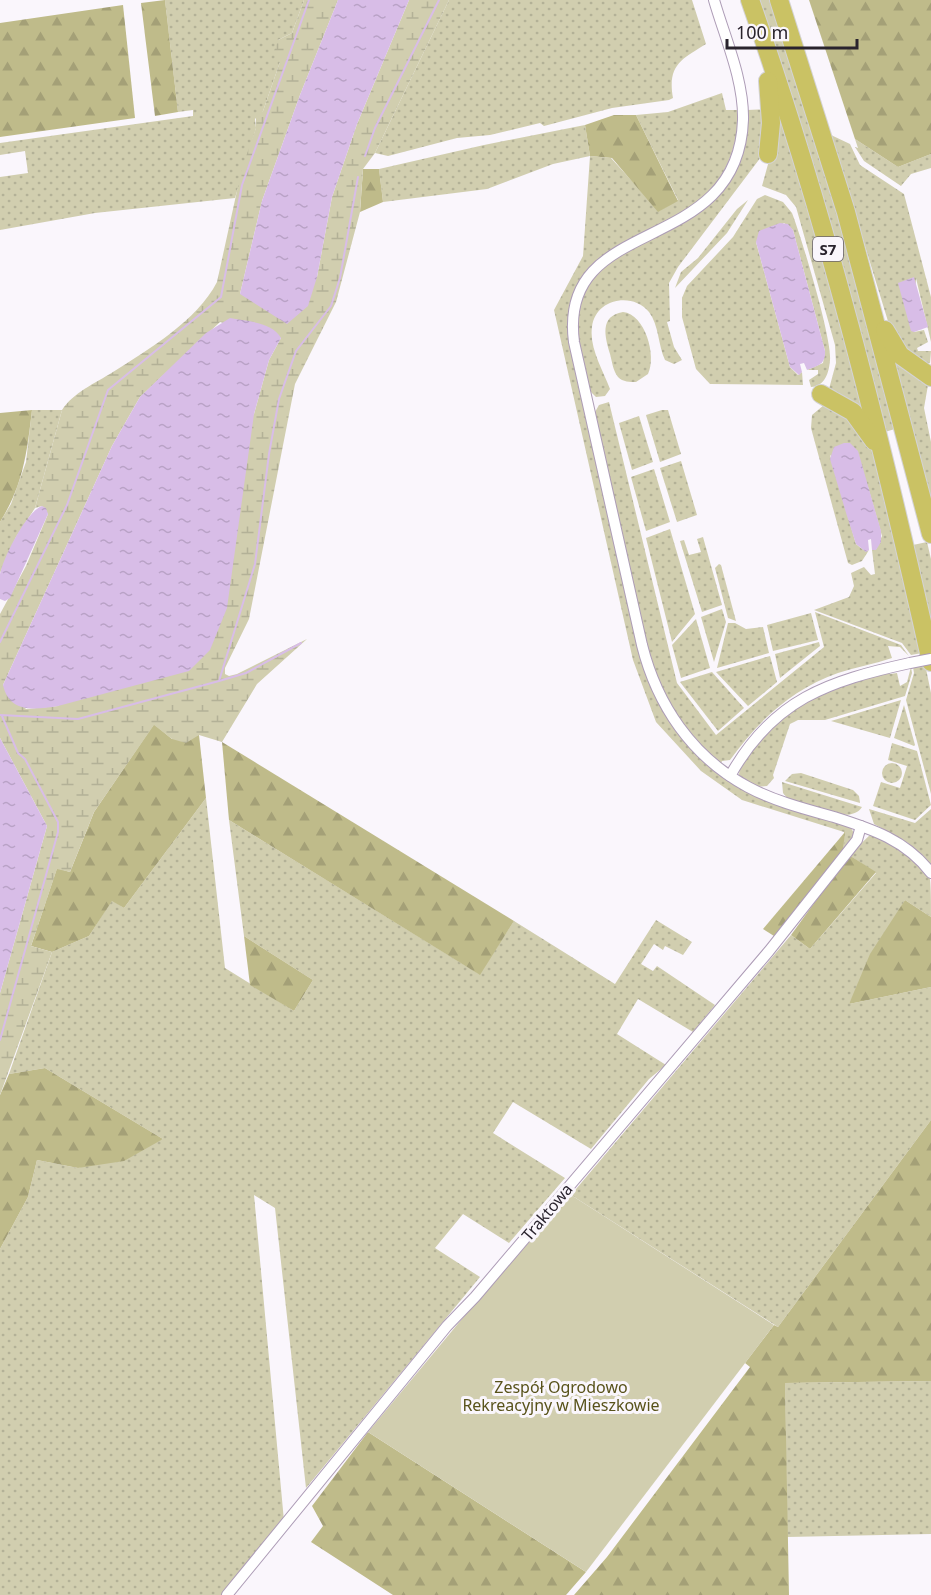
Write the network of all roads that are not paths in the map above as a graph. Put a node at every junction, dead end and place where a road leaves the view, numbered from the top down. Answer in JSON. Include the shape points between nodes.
{"nodes":[{"id":1,"x":714,"y":0,"type":"edge"},
{"id":2,"x":779,"y":0,"type":"edge"},
{"id":3,"x":752,"y":6,"type":"edge"},
{"id":4,"x":768,"y":154,"type":"dead end"},
{"id":5,"x":865,"y":282,"type":"junction"},
{"id":6,"x":931,"y":377,"type":"edge"},
{"id":7,"x":821,"y":394,"type":"dead end"},
{"id":8,"x":892,"y":488,"type":"junction"},
{"id":9,"x":931,"y":534,"type":"edge"},
{"id":10,"x":931,"y":660,"type":"edge"},
{"id":11,"x":730,"y":776,"type":"junction"},
{"id":12,"x":861,"y":826,"type":"junction"},
{"id":13,"x":931,"y":873,"type":"edge"},
{"id":14,"x":227,"y":1595,"type":"edge"}],
"edges":[{"from":1,"to":11,"type":"street","via":[[742,100],[736,160],[720,187],[695,211],[618,251],[592,270],[576,299],[573,328],[650,674],[680,729]]},
{"from":2,"to":5,"type":"highway","number":"S7"},
{"from":3,"to":4,"type":"highway","via":[[770,97]]},
{"from":3,"to":8,"type":"highway","number":"S7","via":[[839,286]]},
{"from":5,"to":6,"type":"highway","via":[[894,347],[906,361]]},
{"from":5,"to":9,"type":"highway","number":"S7"},
{"from":7,"to":8,"type":"highway","via":[[847,406],[866,426]]},
{"from":8,"to":10,"type":"highway","number":"S7"},
{"from":10,"to":11,"type":"street","bridge":true,"via":[[844,679],[799,700],[763,730]]},
{"from":11,"to":12,"type":"street","via":[[777,799]]},
{"from":12,"to":13,"type":"street","via":[[897,841]]},
{"from":12,"to":14,"type":"street","name":"Traktowa","via":[[857,840],[769,951],[447,1326]]}]}
